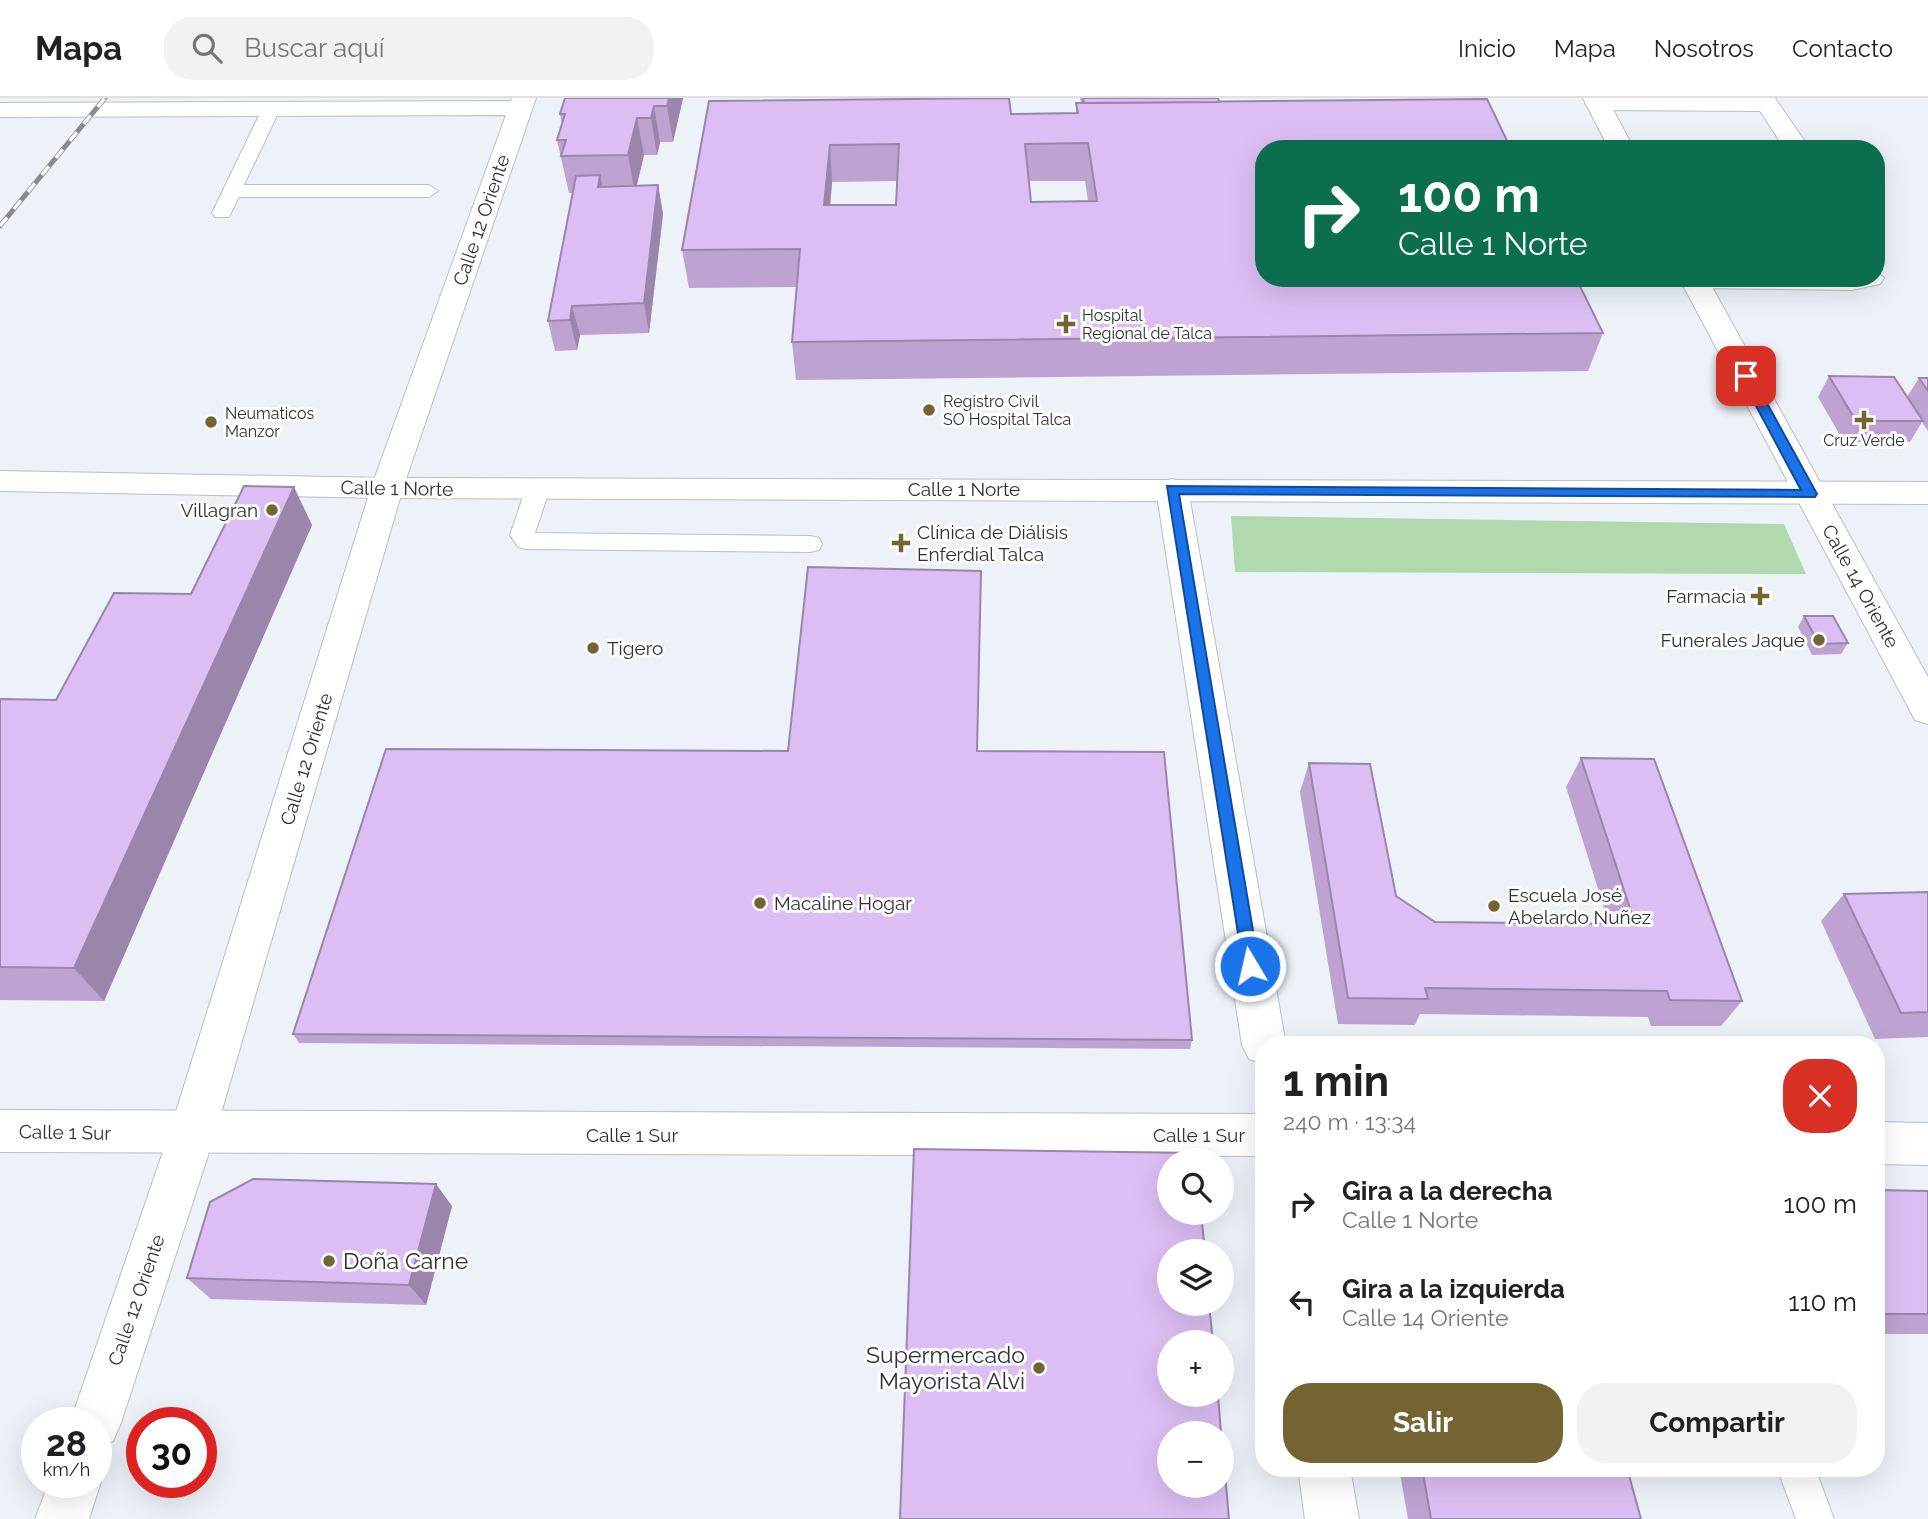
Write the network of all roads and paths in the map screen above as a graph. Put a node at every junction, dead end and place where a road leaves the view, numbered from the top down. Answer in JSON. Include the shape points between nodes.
{"nodes":[{"id":1,"x":1596,"y":101,"type":"edge"},
{"id":2,"x":1765,"y":101,"type":"edge"},
{"id":3,"x":522,"y":103,"type":"edge"},
{"id":4,"x":303,"y":104,"type":"edge"},
{"id":5,"x":348,"y":104,"type":"edge"},
{"id":6,"x":271,"y":109,"type":"junction"},
{"id":7,"x":0,"y":110,"type":"edge"},
{"id":8,"x":1617,"y":140,"type":"edge"},
{"id":9,"x":1792,"y":140,"type":"edge"},
{"id":10,"x":232,"y":191,"type":"junction"},
{"id":11,"x":429,"y":191,"type":"dead end"},
{"id":12,"x":222,"y":213,"type":"dead end"},
{"id":13,"x":1697,"y":287,"type":"edge"},
{"id":14,"x":0,"y":481,"type":"edge"},
{"id":15,"x":387,"y":488,"type":"junction"},
{"id":16,"x":538,"y":488,"type":"junction"},
{"id":17,"x":1172,"y":489,"type":"junction"},
{"id":18,"x":1928,"y":493,"type":"edge"},
{"id":19,"x":1811,"y":494,"type":"junction"},
{"id":20,"x":810,"y":544,"type":"dead end"},
{"id":21,"x":1928,"y":710,"type":"edge"},
{"id":22,"x":1263,"y":1036,"type":"edge"},
{"id":23,"x":0,"y":1131,"type":"edge"},
{"id":24,"x":192,"y":1134,"type":"junction"},
{"id":25,"x":1255,"y":1135,"type":"edge"},
{"id":26,"x":1885,"y":1143,"type":"edge"},
{"id":27,"x":1928,"y":1144,"type":"edge"},
{"id":28,"x":100,"y":1407,"type":"edge"},
{"id":29,"x":1325,"y":1477,"type":"edge"},
{"id":30,"x":1799,"y":1477,"type":"edge"},
{"id":31,"x":69,"y":1498,"type":"edge"},
{"id":32,"x":62,"y":1519,"type":"edge"},
{"id":33,"x":1332,"y":1519,"type":"edge"},
{"id":34,"x":1815,"y":1519,"type":"edge"}],
"edges":[{"from":1,"to":2,"type":"street"},
{"from":1,"to":8,"type":"street"},
{"from":2,"to":9,"type":"street"},
{"from":3,"to":5,"type":"street"},
{"from":3,"to":15,"type":"street","name":"Calle 12 Oriente"},
{"from":4,"to":5,"type":"street"},
{"from":4,"to":6,"type":"street"},
{"from":6,"to":7,"type":"street"},
{"from":6,"to":10,"type":"lane"},
{"from":10,"to":11,"type":"lane"},
{"from":10,"to":12,"type":"lane"},
{"from":13,"to":19,"type":"street","name":"Calle 14 Oriente"},
{"from":14,"to":15,"type":"street","name":"Calle 1 Norte"},
{"from":15,"to":16,"type":"street","name":"Calle 1 Norte"},
{"from":15,"to":24,"type":"street","name":"Calle 12 Oriente"},
{"from":16,"to":17,"type":"street","name":"Calle 1 Norte"},
{"from":16,"to":20,"type":"lane","via":[[522,535],[526,541]]},
{"from":17,"to":19,"type":"street","name":"Calle 1 Norte"},
{"from":17,"to":22,"type":"street"},
{"from":18,"to":19,"type":"street","name":"Calle 1 Norte"},
{"from":19,"to":21,"type":"street","name":"Calle 14 Oriente"},
{"from":23,"to":24,"type":"street","name":"Calle 1 Sur"},
{"from":24,"to":25,"type":"street","name":"Calle 1 Sur"},
{"from":24,"to":28,"type":"street","name":"Calle 12 Oriente"},
{"from":26,"to":27,"type":"street"},
{"from":29,"to":33,"type":"street"},
{"from":30,"to":34,"type":"lane"},
{"from":31,"to":32,"type":"street"}]}
